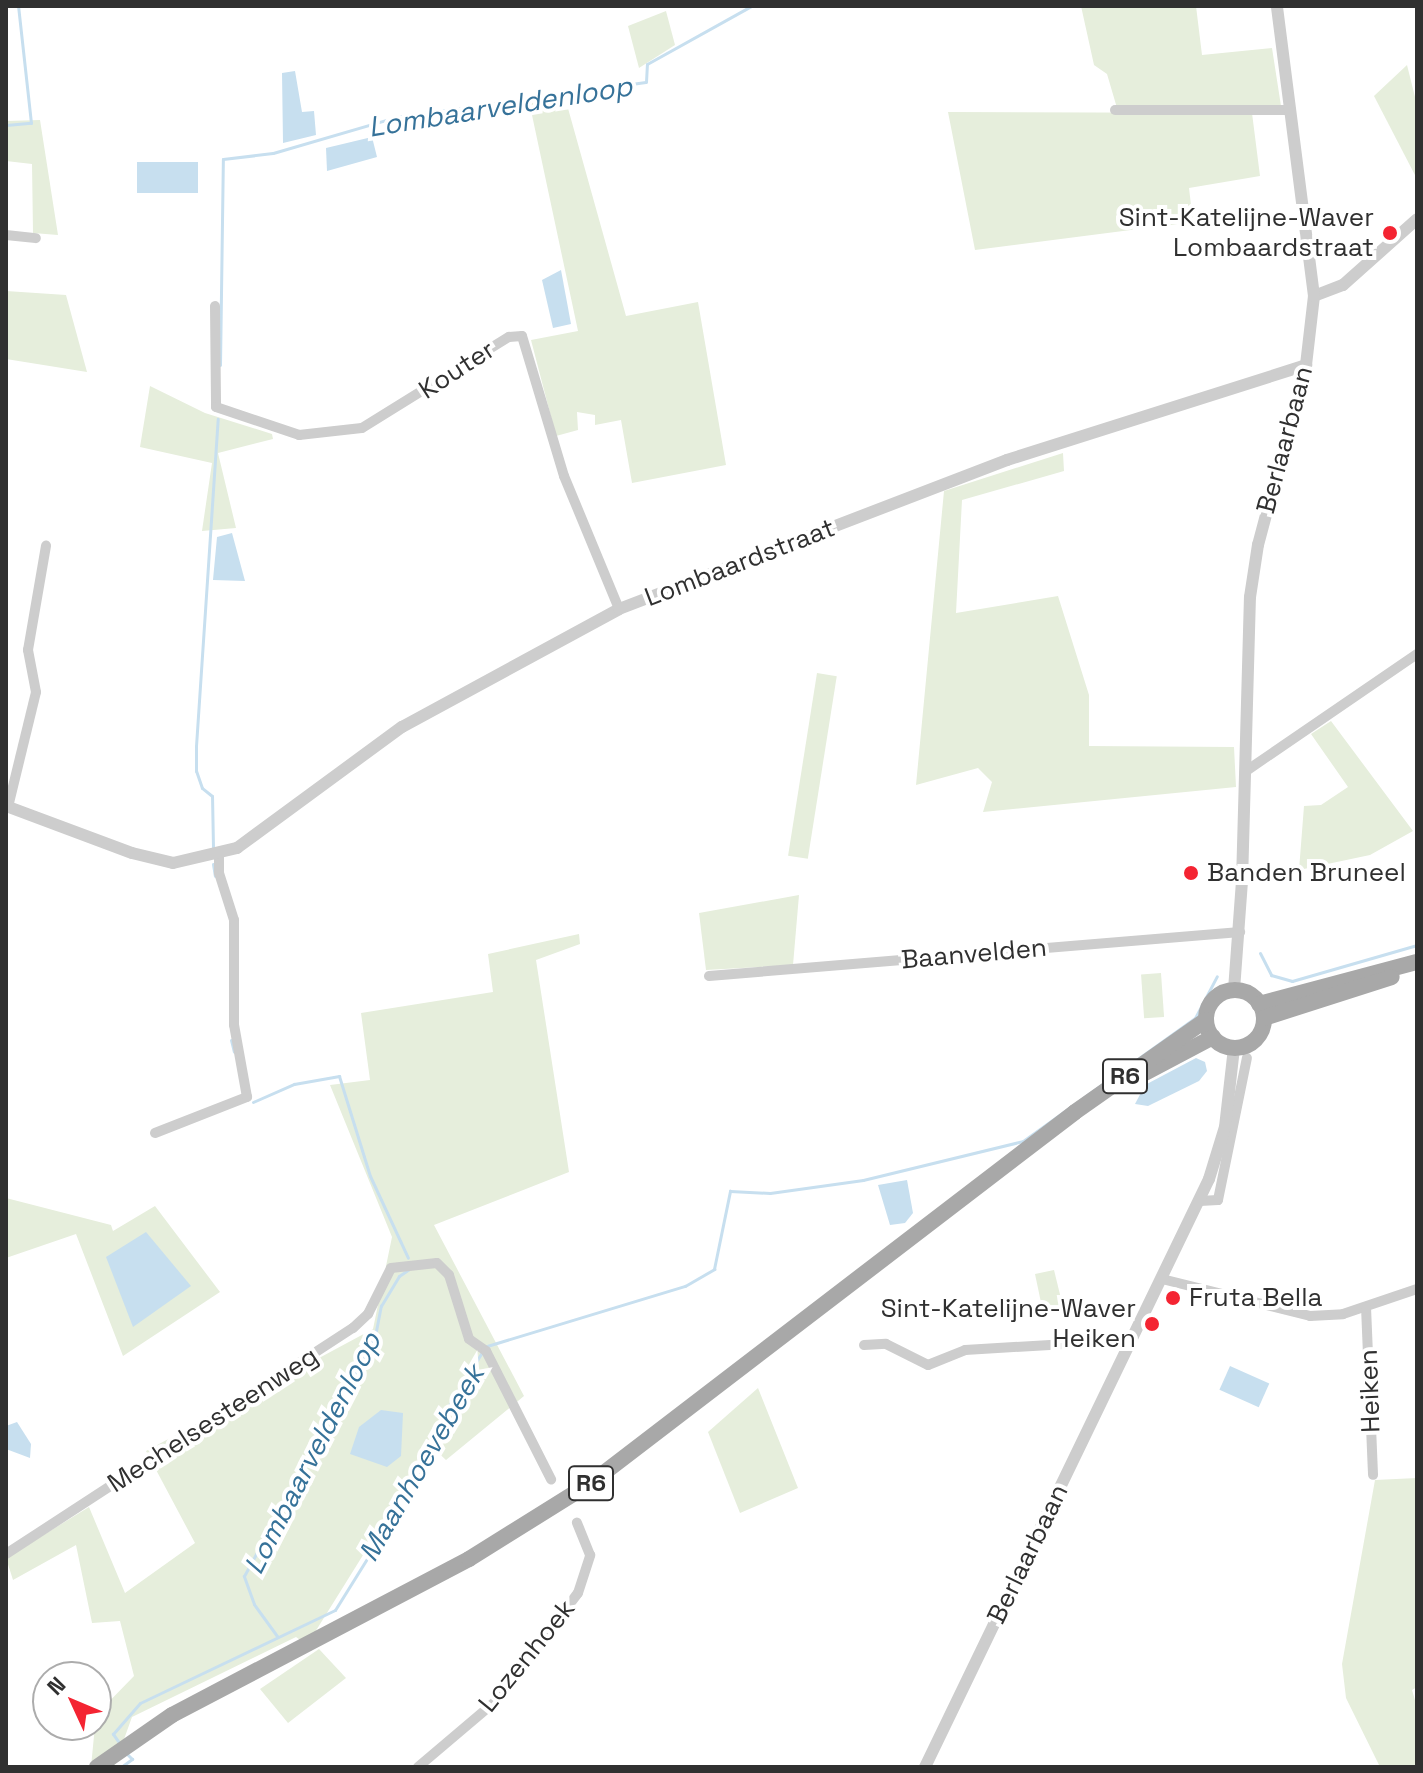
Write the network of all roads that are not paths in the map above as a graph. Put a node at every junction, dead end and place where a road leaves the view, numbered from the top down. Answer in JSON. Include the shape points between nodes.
{"nodes":[{"id":1,"x":1277,"y":6,"type":"edge"},
{"id":2,"x":1115,"y":110,"type":"dead end"},
{"id":3,"x":1291,"y":110,"type":"junction"},
{"id":4,"x":1417,"y":219,"type":"edge"},
{"id":5,"x":6,"y":235,"type":"edge"},
{"id":6,"x":36,"y":238,"type":"dead end"},
{"id":7,"x":1314,"y":296,"type":"junction"},
{"id":8,"x":215,"y":306,"type":"dead end"},
{"id":9,"x":1306,"y":365,"type":"junction"},
{"id":10,"x":46,"y":546,"type":"dead end"},
{"id":11,"x":619,"y":609,"type":"junction"},
{"id":12,"x":1417,"y":654,"type":"edge"},
{"id":13,"x":1246,"y":771,"type":"junction"},
{"id":14,"x":7,"y":806,"type":"edge"},
{"id":15,"x":219,"y":854,"type":"junction"},
{"id":16,"x":1240,"y":932,"type":"junction"},
{"id":17,"x":1417,"y":964,"type":"edge"},
{"id":18,"x":709,"y":976,"type":"dead end"},
{"id":19,"x":1234,"y":990,"type":"junction"},
{"id":20,"x":1262,"y":1011,"type":"junction"},
{"id":21,"x":1206,"y":1020,"type":"junction"},
{"id":22,"x":1213,"y":1037,"type":"junction"},
{"id":23,"x":1241,"y":1053,"type":"junction"},
{"id":24,"x":155,"y":1133,"type":"dead end"},
{"id":25,"x":1046,"y":1137,"type":"junction"},
{"id":26,"x":1162,"y":1279,"type":"junction"},
{"id":27,"x":1417,"y":1289,"type":"edge"},
{"id":28,"x":1366,"y":1307,"type":"junction"},
{"id":29,"x":1131,"y":1340,"type":"junction"},
{"id":30,"x":864,"y":1345,"type":"dead end"},
{"id":31,"x":1373,"y":1475,"type":"dead end"},
{"id":32,"x":551,"y":1479,"type":"dead end"},
{"id":33,"x":577,"y":1523,"type":"dead end"},
{"id":34,"x":6,"y":1554,"type":"edge"},
{"id":35,"x":97,"y":1767,"type":"edge"},
{"id":36,"x":418,"y":1767,"type":"edge"},
{"id":37,"x":925,"y":1767,"type":"edge"}],
"edges":[{"from":1,"to":3,"type":"street","name":"Berlaarbaan"},
{"from":2,"to":3,"type":"street"},
{"from":3,"to":7,"type":"street","name":"Berlaarbaan"},
{"from":4,"to":7,"type":"street","via":[[1343,285]]},
{"from":5,"to":6,"type":"street"},
{"from":7,"to":9,"type":"street","name":"Berlaarbaan"},
{"from":8,"to":11,"type":"street","name":"Kouter","via":[[216,407],[299,435],[362,428],[509,337],[522,336],[564,476]]},
{"from":9,"to":11,"type":"street","name":"Lombaardstraat","via":[[1007,460]]},
{"from":9,"to":13,"type":"street","name":"Berlaarbaan","via":[[1258,545],[1250,597]]},
{"from":10,"to":14,"type":"street","name":"Lombaardstraat","via":[[28,650],[36,692]]},
{"from":11,"to":15,"type":"street","name":"Lombaardstraat","via":[[402,727],[237,848]]},
{"from":12,"to":13,"type":"street"},
{"from":13,"to":16,"type":"street","name":"Berlaarbaan"},
{"from":14,"to":15,"type":"street","name":"Lombaardstraat","via":[[173,863]]},
{"from":15,"to":24,"type":"street","via":[[219,873],[234,920],[234,1025],[247,1097]]},
{"from":16,"to":18,"type":"street","name":"Baanvelden"},
{"from":16,"to":19,"type":"street","name":"Berlaarbaan"},
{"from":17,"to":20,"type":"main road"},
{"from":19,"to":20,"type":"main road"},
{"from":19,"to":21,"type":"main road","number":"R6","via":[[1214,1000]]},
{"from":20,"to":23,"type":"main road","via":[[1254,1041]]},
{"from":21,"to":22,"type":"main road"},
{"from":21,"to":25,"type":"main road","number":"R6"},
{"from":22,"to":23,"type":"main road"},
{"from":22,"to":25,"type":"main road","number":"R6"},
{"from":23,"to":26,"type":"street","name":"Berlaarbaan","via":[[1225,1127],[1200,1201]]},
{"from":25,"to":35,"type":"main road","number":"R6","via":[[592,1482],[469,1559],[172,1715]]},
{"from":26,"to":28,"type":"street","name":"Heiken","via":[[1310,1316]]},
{"from":26,"to":29,"type":"street","name":"Berlaarbaan"},
{"from":27,"to":28,"type":"street","name":"Heiken"},
{"from":28,"to":31,"type":"street","name":"Heiken"},
{"from":29,"to":30,"type":"street","via":[[965,1350],[928,1365],[886,1344]]},
{"from":29,"to":37,"type":"street","name":"Berlaarbaan"},
{"from":32,"to":34,"type":"street","name":"Mechelsesteenweg","via":[[486,1351],[469,1339],[449,1275],[437,1263],[391,1268],[368,1314],[353,1328]]},
{"from":33,"to":36,"type":"street","name":"Lozenhoek","via":[[590,1555],[571,1604],[497,1700]]}]}
